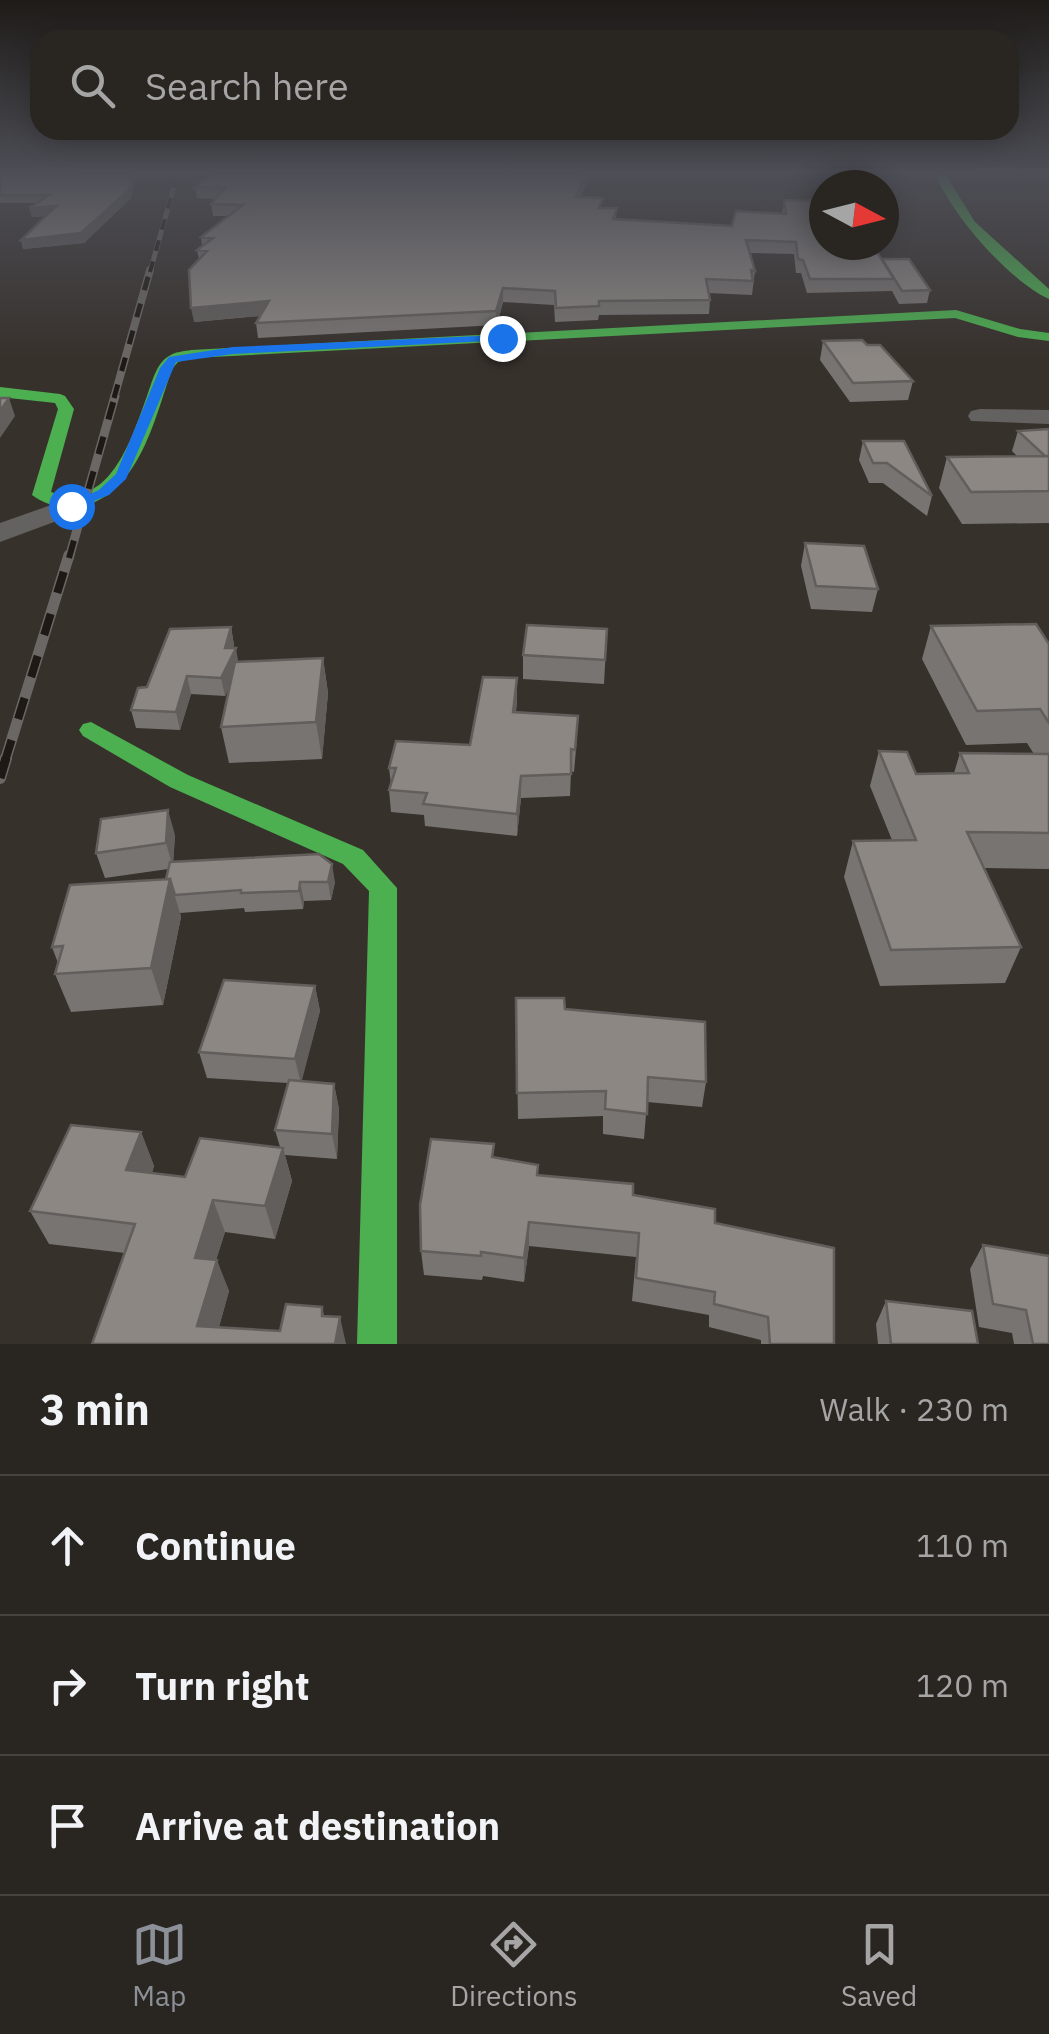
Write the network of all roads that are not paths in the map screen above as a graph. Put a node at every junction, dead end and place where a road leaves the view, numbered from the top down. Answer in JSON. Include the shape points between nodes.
{"nodes":[{"id":1,"x":983,"y":235,"type":"edge"},
{"id":2,"x":1007,"y":235,"type":"edge"},
{"id":3,"x":1049,"y":274,"type":"edge"},
{"id":4,"x":1049,"y":296,"type":"edge"},
{"id":5,"x":1049,"y":337,"type":"edge"},
{"id":6,"x":0,"y":392,"type":"edge"},
{"id":7,"x":980,"y":416,"type":"dead end"},
{"id":8,"x":1049,"y":418,"type":"edge"},
{"id":9,"x":71,"y":506,"type":"junction"},
{"id":10,"x":0,"y":532,"type":"edge"},
{"id":11,"x":91,"y":730,"type":"dead end"},
{"id":12,"x":390,"y":1341,"type":"edge"}],
"edges":[{"from":1,"to":4,"type":"main road"},
{"from":2,"to":3,"type":"main road"},
{"from":5,"to":9,"type":"main road","via":[[956,314],[191,354],[165,368],[122,476],[104,493]]},
{"from":6,"to":9,"type":"main road","via":[[60,398],[66,410],[41,495]]},
{"from":7,"to":8,"type":"street"},
{"from":9,"to":10,"type":"street"},
{"from":11,"to":12,"type":"main road","via":[[179,781],[353,857],[383,888]]}]}
